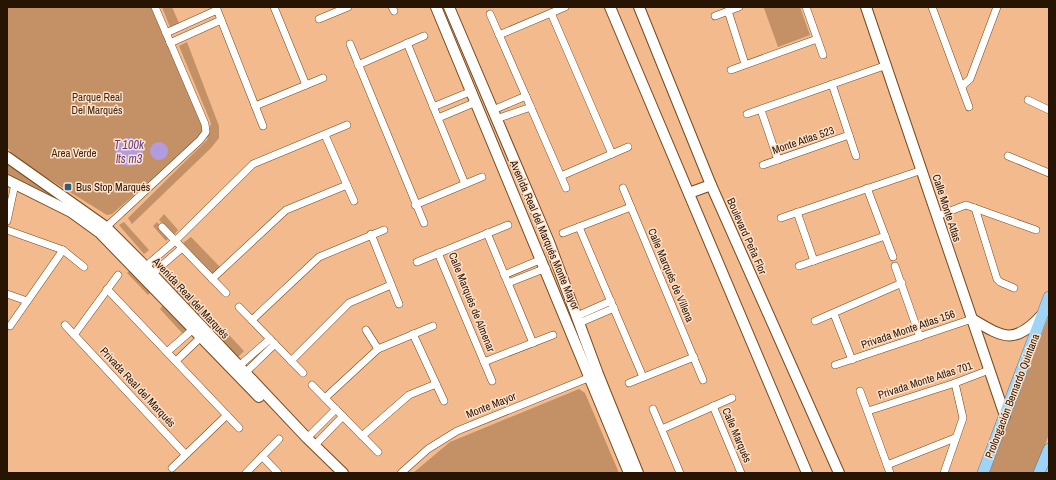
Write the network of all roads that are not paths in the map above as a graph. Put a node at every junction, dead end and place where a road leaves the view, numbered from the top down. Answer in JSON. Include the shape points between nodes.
{"nodes":[{"id":1,"x":155,"y":7,"type":"edge"},
{"id":2,"x":274,"y":7,"type":"edge"},
{"id":3,"x":348,"y":7,"type":"edge"},
{"id":4,"x":564,"y":7,"type":"edge"},
{"id":5,"x":610,"y":7,"type":"edge"},
{"id":6,"x":639,"y":7,"type":"edge"},
{"id":7,"x":739,"y":7,"type":"edge"},
{"id":8,"x":806,"y":7,"type":"edge"},
{"id":9,"x":866,"y":7,"type":"edge"},
{"id":10,"x":932,"y":7,"type":"edge"},
{"id":11,"x":997,"y":7,"type":"edge"},
{"id":12,"x":216,"y":8,"type":"edge"},
{"id":13,"x":450,"y":8,"type":"edge"},
{"id":14,"x":336,"y":9,"type":"edge"},
{"id":15,"x":438,"y":10,"type":"edge"},
{"id":16,"x":728,"y":11,"type":"junction"},
{"id":17,"x":551,"y":13,"type":"junction"},
{"id":18,"x":490,"y":14,"type":"dead end"},
{"id":19,"x":715,"y":16,"type":"dead end"},
{"id":20,"x":319,"y":18,"type":"dead end"},
{"id":21,"x":221,"y":20,"type":"junction"},
{"id":22,"x":166,"y":32,"type":"junction"},
{"id":23,"x":500,"y":35,"type":"junction"},
{"id":24,"x":424,"y":36,"type":"dead end"},
{"id":25,"x":817,"y":39,"type":"junction"},
{"id":26,"x":170,"y":43,"type":"junction"},
{"id":27,"x":350,"y":44,"type":"dead end"},
{"id":28,"x":407,"y":44,"type":"junction"},
{"id":29,"x":823,"y":55,"type":"dead end"},
{"id":30,"x":745,"y":64,"type":"junction"},
{"id":31,"x":358,"y":65,"type":"junction"},
{"id":32,"x":887,"y":65,"type":"junction"},
{"id":33,"x":731,"y":70,"type":"dead end"},
{"id":34,"x":323,"y":78,"type":"dead end"},
{"id":35,"x":832,"y":84,"type":"junction"},
{"id":36,"x":306,"y":85,"type":"junction"},
{"id":37,"x":962,"y":86,"type":"junction"},
{"id":38,"x":472,"y":91,"type":"junction"},
{"id":39,"x":526,"y":96,"type":"junction"},
{"id":40,"x":1028,"y":100,"type":"dead end"},
{"id":41,"x":476,"y":102,"type":"junction"},
{"id":42,"x":255,"y":106,"type":"junction"},
{"id":43,"x":433,"y":107,"type":"junction"},
{"id":44,"x":531,"y":107,"type":"junction"},
{"id":45,"x":969,"y":107,"type":"dead end"},
{"id":46,"x":761,"y":110,"type":"junction"},
{"id":47,"x":1049,"y":110,"type":"edge"},
{"id":48,"x":494,"y":114,"type":"junction"},
{"id":49,"x":747,"y":114,"type":"dead end"},
{"id":50,"x":438,"y":118,"type":"junction"},
{"id":51,"x":347,"y":125,"type":"dead end"},
{"id":52,"x":263,"y":126,"type":"dead end"},
{"id":53,"x":325,"y":135,"type":"junction"},
{"id":54,"x":849,"y":136,"type":"junction"},
{"id":55,"x":628,"y":147,"type":"dead end"},
{"id":56,"x":612,"y":154,"type":"junction"},
{"id":57,"x":856,"y":156,"type":"dead end"},
{"id":58,"x":1008,"y":156,"type":"dead end"},
{"id":59,"x":7,"y":157,"type":"edge"},
{"id":60,"x":778,"y":160,"type":"junction"},
{"id":61,"x":763,"y":166,"type":"dead end"},
{"id":62,"x":922,"y":170,"type":"junction"},
{"id":63,"x":1049,"y":173,"type":"edge"},
{"id":64,"x":561,"y":176,"type":"junction"},
{"id":65,"x":482,"y":177,"type":"dead end"},
{"id":66,"x":11,"y":182,"type":"edge"},
{"id":67,"x":465,"y":184,"type":"junction"},
{"id":68,"x":347,"y":185,"type":"junction"},
{"id":69,"x":711,"y":185,"type":"junction"},
{"id":70,"x":566,"y":188,"type":"dead end"},
{"id":71,"x":623,"y":188,"type":"dead end"},
{"id":72,"x":867,"y":188,"type":"junction"},
{"id":73,"x":689,"y":193,"type":"junction"},
{"id":74,"x":354,"y":201,"type":"dead end"},
{"id":75,"x":416,"y":205,"type":"junction"},
{"id":76,"x":631,"y":207,"type":"junction"},
{"id":77,"x":975,"y":208,"type":"junction"},
{"id":78,"x":797,"y":212,"type":"junction"},
{"id":79,"x":937,"y":216,"type":"junction"},
{"id":80,"x":781,"y":218,"type":"dead end"},
{"id":81,"x":7,"y":221,"type":"edge"},
{"id":82,"x":424,"y":223,"type":"dead end"},
{"id":83,"x":508,"y":225,"type":"dead end"},
{"id":84,"x":162,"y":227,"type":"dead end"},
{"id":85,"x":579,"y":227,"type":"junction"},
{"id":86,"x":7,"y":230,"type":"edge"},
{"id":87,"x":103,"y":230,"type":"junction"},
{"id":88,"x":384,"y":230,"type":"dead end"},
{"id":89,"x":1036,"y":230,"type":"dead end"},
{"id":90,"x":487,"y":233,"type":"junction"},
{"id":91,"x":564,"y":233,"type":"dead end"},
{"id":92,"x":371,"y":234,"type":"junction"},
{"id":93,"x":885,"y":236,"type":"junction"},
{"id":94,"x":175,"y":241,"type":"junction"},
{"id":95,"x":182,"y":248,"type":"junction"},
{"id":96,"x":63,"y":250,"type":"junction"},
{"id":97,"x":438,"y":253,"type":"junction"},
{"id":98,"x":893,"y":257,"type":"dead end"},
{"id":99,"x":814,"y":261,"type":"junction"},
{"id":100,"x":417,"y":262,"type":"dead end"},
{"id":101,"x":544,"y":264,"type":"junction"},
{"id":102,"x":799,"y":266,"type":"dead end"},
{"id":103,"x":895,"y":266,"type":"dead end"},
{"id":104,"x":84,"y":267,"type":"dead end"},
{"id":105,"x":148,"y":271,"type":"junction"},
{"id":106,"x":118,"y":275,"type":"dead end"},
{"id":107,"x":504,"y":275,"type":"junction"},
{"id":108,"x":212,"y":279,"type":"junction"},
{"id":109,"x":902,"y":283,"type":"junction"},
{"id":110,"x":508,"y":284,"type":"junction"},
{"id":111,"x":391,"y":285,"type":"junction"},
{"id":112,"x":1014,"y":288,"type":"dead end"},
{"id":113,"x":107,"y":289,"type":"junction"},
{"id":114,"x":226,"y":293,"type":"dead end"},
{"id":115,"x":7,"y":294,"type":"edge"},
{"id":116,"x":1049,"y":297,"type":"edge"},
{"id":117,"x":27,"y":301,"type":"junction"},
{"id":118,"x":611,"y":301,"type":"junction"},
{"id":119,"x":399,"y":304,"type":"dead end"},
{"id":120,"x":239,"y":307,"type":"dead end"},
{"id":121,"x":614,"y":308,"type":"junction"},
{"id":122,"x":1043,"y":313,"type":"junction"},
{"id":123,"x":834,"y":314,"type":"junction"},
{"id":124,"x":972,"y":319,"type":"junction"},
{"id":125,"x":252,"y":320,"type":"junction"},
{"id":126,"x":578,"y":320,"type":"junction"},
{"id":127,"x":816,"y":321,"type":"dead end"},
{"id":128,"x":65,"y":325,"type":"dead end"},
{"id":129,"x":10,"y":326,"type":"dead end"},
{"id":130,"x":434,"y":326,"type":"dead end"},
{"id":131,"x":192,"y":330,"type":"junction"},
{"id":132,"x":366,"y":330,"type":"dead end"},
{"id":133,"x":413,"y":334,"type":"junction"},
{"id":134,"x":74,"y":335,"type":"junction"},
{"id":135,"x":553,"y":335,"type":"dead end"},
{"id":136,"x":920,"y":336,"type":"junction"},
{"id":137,"x":200,"y":338,"type":"junction"},
{"id":138,"x":272,"y":341,"type":"junction"},
{"id":139,"x":533,"y":343,"type":"junction"},
{"id":140,"x":378,"y":349,"type":"junction"},
{"id":141,"x":167,"y":352,"type":"junction"},
{"id":142,"x":694,"y":357,"type":"junction"},
{"id":143,"x":852,"y":360,"type":"junction"},
{"id":144,"x":176,"y":361,"type":"junction"},
{"id":145,"x":291,"y":361,"type":"junction"},
{"id":146,"x":484,"y":362,"type":"junction"},
{"id":147,"x":835,"y":365,"type":"dead end"},
{"id":148,"x":242,"y":370,"type":"junction"},
{"id":149,"x":989,"y":370,"type":"junction"},
{"id":150,"x":303,"y":373,"type":"dead end"},
{"id":151,"x":594,"y":376,"type":"junction"},
{"id":152,"x":643,"y":377,"type":"junction"},
{"id":153,"x":703,"y":380,"type":"dead end"},
{"id":154,"x":492,"y":381,"type":"dead end"},
{"id":155,"x":629,"y":383,"type":"dead end"},
{"id":156,"x":955,"y":383,"type":"junction"},
{"id":157,"x":436,"y":384,"type":"junction"},
{"id":158,"x":312,"y":385,"type":"dead end"},
{"id":159,"x":860,"y":391,"type":"dead end"},
{"id":160,"x":325,"y":398,"type":"junction"},
{"id":161,"x":732,"y":398,"type":"dead end"},
{"id":162,"x":444,"y":401,"type":"dead end"},
{"id":163,"x":713,"y":406,"type":"junction"},
{"id":164,"x":336,"y":409,"type":"junction"},
{"id":165,"x":653,"y":409,"type":"dead end"},
{"id":166,"x":868,"y":411,"type":"junction"},
{"id":167,"x":227,"y":415,"type":"junction"},
{"id":168,"x":343,"y":416,"type":"junction"},
{"id":169,"x":1005,"y":416,"type":"junction"},
{"id":170,"x":239,"y":428,"type":"dead end"},
{"id":171,"x":662,"y":429,"type":"junction"},
{"id":172,"x":362,"y":436,"type":"junction"},
{"id":173,"x":307,"y":438,"type":"junction"},
{"id":174,"x":955,"y":438,"type":"junction"},
{"id":175,"x":279,"y":439,"type":"dead end"},
{"id":176,"x":314,"y":446,"type":"junction"},
{"id":177,"x":1049,"y":449,"type":"edge"},
{"id":178,"x":378,"y":452,"type":"dead end"},
{"id":179,"x":185,"y":454,"type":"junction"},
{"id":180,"x":262,"y":456,"type":"junction"},
{"id":181,"x":887,"y":464,"type":"junction"},
{"id":182,"x":172,"y":468,"type":"dead end"},
{"id":183,"x":246,"y":473,"type":"edge"},
{"id":184,"x":278,"y":473,"type":"edge"},
{"id":185,"x":334,"y":473,"type":"edge"},
{"id":186,"x":343,"y":473,"type":"edge"},
{"id":187,"x":401,"y":473,"type":"edge"},
{"id":188,"x":629,"y":473,"type":"edge"},
{"id":189,"x":638,"y":473,"type":"edge"},
{"id":190,"x":680,"y":473,"type":"edge"},
{"id":191,"x":741,"y":473,"type":"edge"},
{"id":192,"x":807,"y":473,"type":"edge"},
{"id":193,"x":839,"y":473,"type":"edge"},
{"id":194,"x":890,"y":473,"type":"edge"},
{"id":195,"x":944,"y":473,"type":"edge"},
{"id":196,"x":983,"y":473,"type":"edge"},
{"id":197,"x":1039,"y":473,"type":"edge"}],
"edges":[{"from":1,"to":22,"type":"street"},
{"from":2,"to":36,"type":"street"},
{"from":3,"to":14,"type":"street"},
{"from":4,"to":17,"type":"street"},
{"from":5,"to":73,"type":"street"},
{"from":6,"to":69,"type":"street","name":"Boulevard Peña Flor"},
{"from":7,"to":16,"type":"street"},
{"from":8,"to":25,"type":"street"},
{"from":9,"to":32,"type":"street","name":"Calle Monte Atlas"},
{"from":10,"to":37,"type":"street"},
{"from":11,"to":37,"type":"street","via":[[970,79]]},
{"from":12,"to":21,"type":"street"},
{"from":12,"to":22,"type":"street"},
{"from":13,"to":15,"type":"street"},
{"from":13,"to":48,"type":"street","name":"Avenida Real del Marqués Monte Mayor"},
{"from":14,"to":20,"type":"street"},
{"from":15,"to":38,"type":"street","name":"Avenida Real del Marqués Monte Mayor"},
{"from":16,"to":19,"type":"street"},
{"from":16,"to":30,"type":"street"},
{"from":17,"to":23,"type":"street"},
{"from":17,"to":56,"type":"street"},
{"from":18,"to":23,"type":"street"},
{"from":21,"to":26,"type":"street"},
{"from":21,"to":42,"type":"street"},
{"from":22,"to":26,"type":"street"},
{"from":23,"to":39,"type":"street"},
{"from":24,"to":28,"type":"street"},
{"from":25,"to":29,"type":"street"},
{"from":25,"to":30,"type":"street"},
{"from":26,"to":87,"type":"street","via":[[205,124],[206,132]]},
{"from":27,"to":31,"type":"street"},
{"from":28,"to":31,"type":"street"},
{"from":28,"to":43,"type":"street"},
{"from":30,"to":33,"type":"street"},
{"from":31,"to":75,"type":"street"},
{"from":32,"to":35,"type":"street"},
{"from":32,"to":62,"type":"street","name":"Calle Monte Atlas"},
{"from":34,"to":36,"type":"street"},
{"from":35,"to":46,"type":"street"},
{"from":35,"to":54,"type":"street"},
{"from":36,"to":42,"type":"street"},
{"from":37,"to":45,"type":"street"},
{"from":38,"to":41,"type":"street","name":"Avenida Real del Marqués Monte Mayor"},
{"from":38,"to":43,"type":"street"},
{"from":39,"to":44,"type":"street"},
{"from":39,"to":48,"type":"street"},
{"from":40,"to":47,"type":"street"},
{"from":41,"to":50,"type":"street"},
{"from":41,"to":101,"type":"street","name":"Avenida Real del Marqués Monte Mayor"},
{"from":42,"to":52,"type":"street"},
{"from":43,"to":50,"type":"street"},
{"from":44,"to":48,"type":"street"},
{"from":44,"to":64,"type":"street"},
{"from":46,"to":49,"type":"street"},
{"from":46,"to":60,"type":"street"},
{"from":48,"to":126,"type":"street","name":"Avenida Real del Marqués Monte Mayor","via":[[549,242]]},
{"from":50,"to":67,"type":"street"},
{"from":51,"to":53,"type":"street"},
{"from":53,"to":68,"type":"street"},
{"from":53,"to":94,"type":"street","via":[[253,164]]},
{"from":54,"to":57,"type":"street"},
{"from":54,"to":60,"type":"street","name":"Monte Atlas 523"},
{"from":55,"to":56,"type":"street"},
{"from":56,"to":64,"type":"street"},
{"from":58,"to":63,"type":"street"},
{"from":59,"to":87,"type":"street","name":"Avenida Real del Marqués"},
{"from":60,"to":61,"type":"street","name":"Monte Atlas 523"},
{"from":62,"to":72,"type":"street"},
{"from":62,"to":79,"type":"street","name":"Calle Monte Atlas"},
{"from":64,"to":70,"type":"street"},
{"from":65,"to":67,"type":"street"},
{"from":66,"to":81,"type":"street"},
{"from":66,"to":87,"type":"street","name":"Avenida Real del Marqués"},
{"from":67,"to":75,"type":"street"},
{"from":68,"to":74,"type":"street"},
{"from":68,"to":108,"type":"street","via":[[286,210]]},
{"from":69,"to":73,"type":"street"},
{"from":69,"to":193,"type":"street","name":"Boulevard Peña Flor"},
{"from":71,"to":76,"type":"street","name":"Calle Marqués de Villena"},
{"from":72,"to":78,"type":"street"},
{"from":72,"to":93,"type":"street"},
{"from":73,"to":192,"type":"street"},
{"from":75,"to":82,"type":"street"},
{"from":76,"to":85,"type":"street"},
{"from":76,"to":142,"type":"street","name":"Calle Marqués de Villena"},
{"from":77,"to":79,"type":"street","via":[[966,205]]},
{"from":77,"to":89,"type":"street"},
{"from":77,"to":112,"type":"street","via":[[997,279]]},
{"from":78,"to":80,"type":"street"},
{"from":78,"to":99,"type":"street"},
{"from":79,"to":124,"type":"street","name":"Calle Monte Atlas"},
{"from":83,"to":90,"type":"street","name":"Calle Marqués de Almenar"},
{"from":84,"to":94,"type":"street"},
{"from":85,"to":91,"type":"street"},
{"from":85,"to":118,"type":"street"},
{"from":86,"to":96,"type":"street"},
{"from":87,"to":105,"type":"street","name":"Avenida Real del Marqués"},
{"from":87,"to":131,"type":"street","name":"Avenida Real del Marqués"},
{"from":88,"to":92,"type":"street"},
{"from":90,"to":97,"type":"street","name":"Calle Marqués de Almenar"},
{"from":90,"to":107,"type":"street"},
{"from":92,"to":111,"type":"street"},
{"from":92,"to":125,"type":"street","via":[[319,257]]},
{"from":93,"to":98,"type":"street"},
{"from":93,"to":99,"type":"street"},
{"from":94,"to":95,"type":"street"},
{"from":94,"to":105,"type":"street"},
{"from":95,"to":105,"type":"street"},
{"from":95,"to":108,"type":"street"},
{"from":96,"to":104,"type":"street"},
{"from":96,"to":117,"type":"street"},
{"from":97,"to":100,"type":"street"},
{"from":97,"to":146,"type":"street","name":"Calle Marqués de Almenar"},
{"from":99,"to":102,"type":"street"},
{"from":101,"to":107,"type":"street"},
{"from":101,"to":110,"type":"street"},
{"from":101,"to":151,"type":"street","name":"Avenida Real del Marqués Monte Mayor"},
{"from":103,"to":109,"type":"street"},
{"from":105,"to":148,"type":"street","name":"Avenida Real del Marqués"},
{"from":106,"to":113,"type":"street"},
{"from":107,"to":110,"type":"street"},
{"from":108,"to":114,"type":"street"},
{"from":109,"to":123,"type":"street"},
{"from":109,"to":136,"type":"street"},
{"from":110,"to":139,"type":"street"},
{"from":111,"to":119,"type":"street"},
{"from":111,"to":145,"type":"street","via":[[349,303]]},
{"from":113,"to":134,"type":"street"},
{"from":113,"to":141,"type":"street"},
{"from":115,"to":117,"type":"street"},
{"from":116,"to":122,"type":"main road","name":"Prolongación Bernardo Quintana"},
{"from":117,"to":129,"type":"street"},
{"from":118,"to":121,"type":"street"},
{"from":118,"to":126,"type":"street"},
{"from":120,"to":125,"type":"street"},
{"from":121,"to":126,"type":"street"},
{"from":121,"to":152,"type":"street"},
{"from":122,"to":124,"type":"street","via":[[1030,328],[1017,335],[1000,335]]},
{"from":122,"to":169,"type":"main road","name":"Prolongación Bernardo Quintana"},
{"from":123,"to":127,"type":"street"},
{"from":123,"to":143,"type":"street","name":"Privada Monte Atlas 156"},
{"from":124,"to":136,"type":"street","name":"Privada Monte Atlas 156"},
{"from":124,"to":149,"type":"street","name":"Calle Monte Atlas"},
{"from":125,"to":138,"type":"street"},
{"from":126,"to":151,"type":"street","name":"Avenida Real del Marqués Monte Mayor"},
{"from":128,"to":134,"type":"street","name":"Privada Real del Marqués"},
{"from":130,"to":133,"type":"street"},
{"from":131,"to":137,"type":"street","name":"Avenida Real del Marqués"},
{"from":131,"to":141,"type":"street"},
{"from":132,"to":140,"type":"street"},
{"from":133,"to":140,"type":"street"},
{"from":133,"to":157,"type":"street"},
{"from":134,"to":179,"type":"street","name":"Privada Real del Marqués"},
{"from":135,"to":139,"type":"street","name":"Calle Marqués de Almenar"},
{"from":136,"to":143,"type":"street","name":"Privada Monte Atlas 156"},
{"from":137,"to":144,"type":"street"},
{"from":137,"to":185,"type":"street","name":"Avenida Real del Marqués"},
{"from":138,"to":145,"type":"street"},
{"from":138,"to":148,"type":"street"},
{"from":139,"to":146,"type":"street","name":"Calle Marqués de Almenar"},
{"from":140,"to":160,"type":"street"},
{"from":141,"to":144,"type":"street"},
{"from":142,"to":152,"type":"street"},
{"from":142,"to":153,"type":"street","name":"Calle Marqués de Villena"},
{"from":143,"to":147,"type":"street","name":"Privada Monte Atlas 156"},
{"from":144,"to":167,"type":"street"},
{"from":145,"to":150,"type":"street"},
{"from":146,"to":154,"type":"street"},
{"from":148,"to":173,"type":"street","name":"Avenida Real del Marqués"},
{"from":149,"to":156,"type":"street","name":"Privada Monte Atlas 701"},
{"from":149,"to":169,"type":"street","name":"Calle Monte Atlas"},
{"from":151,"to":187,"type":"street","name":"Monte Mayor","via":[[457,431],[428,448]]},
{"from":151,"to":188,"type":"street","name":"Avenida Real del Marqués Monte Mayor"},
{"from":151,"to":189,"type":"street","name":"Avenida Real del Marqués Monte Mayor"},
{"from":152,"to":155,"type":"street"},
{"from":156,"to":166,"type":"street","name":"Privada Monte Atlas 701"},
{"from":156,"to":174,"type":"street","via":[[963,418]]},
{"from":157,"to":162,"type":"street"},
{"from":157,"to":172,"type":"street","via":[[409,395]]},
{"from":158,"to":160,"type":"street"},
{"from":159,"to":166,"type":"street"},
{"from":160,"to":164,"type":"street"},
{"from":161,"to":163,"type":"street"},
{"from":163,"to":171,"type":"street"},
{"from":163,"to":191,"type":"street","name":"Calle Marqués"},
{"from":164,"to":168,"type":"street"},
{"from":164,"to":173,"type":"street"},
{"from":165,"to":171,"type":"street"},
{"from":166,"to":181,"type":"street"},
{"from":167,"to":170,"type":"street"},
{"from":167,"to":179,"type":"street"},
{"from":168,"to":172,"type":"street"},
{"from":168,"to":176,"type":"street"},
{"from":169,"to":196,"type":"main road","name":"Prolongación Bernardo Quintana"},
{"from":171,"to":190,"type":"street"},
{"from":172,"to":178,"type":"street"},
{"from":173,"to":176,"type":"street","name":"Avenida Real del Marqués"},
{"from":174,"to":181,"type":"street"},
{"from":174,"to":195,"type":"street"},
{"from":175,"to":180,"type":"street"},
{"from":176,"to":186,"type":"street","name":"Avenida Real del Marqués"},
{"from":177,"to":197,"type":"main road"},
{"from":179,"to":182,"type":"street"},
{"from":180,"to":183,"type":"street"},
{"from":180,"to":184,"type":"street"},
{"from":181,"to":194,"type":"street"}]}
